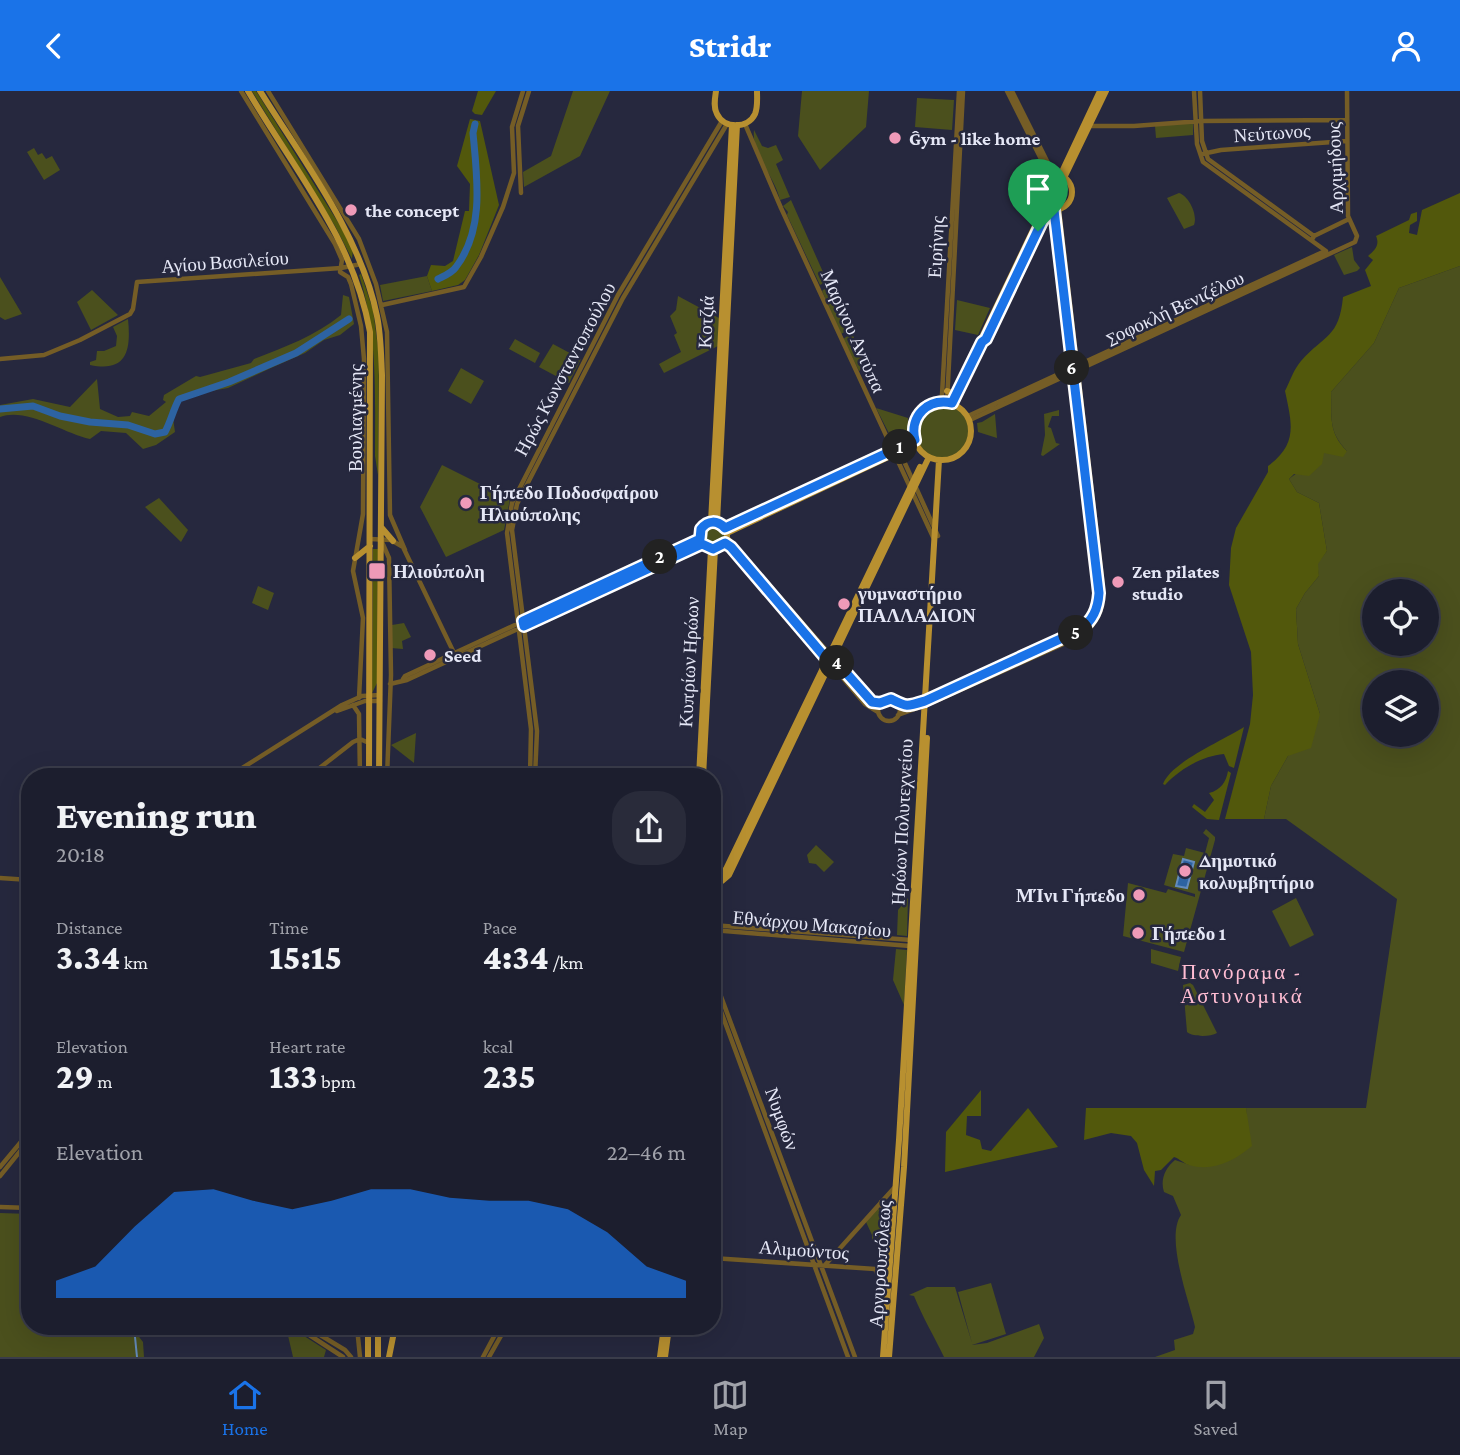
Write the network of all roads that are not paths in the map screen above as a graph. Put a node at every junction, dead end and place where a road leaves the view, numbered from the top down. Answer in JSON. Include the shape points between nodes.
{"nodes":[{"id":1,"x":241,"y":91,"type":"edge"},
{"id":2,"x":248,"y":91,"type":"edge"},
{"id":3,"x":261,"y":91,"type":"edge"},
{"id":4,"x":268,"y":91,"type":"edge"},
{"id":5,"x":523,"y":91,"type":"edge"},
{"id":6,"x":529,"y":91,"type":"edge"},
{"id":7,"x":716,"y":91,"type":"edge"},
{"id":8,"x":757,"y":91,"type":"edge"},
{"id":9,"x":961,"y":91,"type":"edge"},
{"id":10,"x":1010,"y":91,"type":"edge"},
{"id":11,"x":1100,"y":91,"type":"edge"},
{"id":12,"x":1106,"y":91,"type":"edge"},
{"id":13,"x":1197,"y":91,"type":"edge"},
{"id":14,"x":1347,"y":91,"type":"edge"},
{"id":15,"x":1347,"y":120,"type":"junction"},
{"id":16,"x":1199,"y":121,"type":"junction"},
{"id":17,"x":733,"y":124,"type":"junction"},
{"id":18,"x":1090,"y":124,"type":"junction"},
{"id":19,"x":1347,"y":141,"type":"junction"},
{"id":20,"x":1202,"y":154,"type":"junction"},
{"id":21,"x":1057,"y":176,"type":"junction"},
{"id":22,"x":521,"y":193,"type":"dead end"},
{"id":23,"x":1052,"y":209,"type":"junction"},
{"id":24,"x":1349,"y":219,"type":"junction"},
{"id":25,"x":1313,"y":238,"type":"junction"},
{"id":26,"x":1355,"y":242,"type":"joint"},
{"id":27,"x":1327,"y":253,"type":"junction"},
{"id":28,"x":361,"y":262,"type":"junction"},
{"id":29,"x":351,"y":265,"type":"junction"},
{"id":30,"x":341,"y":268,"type":"junction"},
{"id":31,"x":381,"y":309,"type":"junction"},
{"id":32,"x":369,"y":330,"type":"junction"},
{"id":33,"x":362,"y":337,"type":"junction"},
{"id":34,"x":0,"y":359,"type":"edge"},
{"id":35,"x":1074,"y":370,"type":"junction"},
{"id":36,"x":958,"y":390,"type":"junction"},
{"id":37,"x":947,"y":391,"type":"junction"},
{"id":38,"x":936,"y":402,"type":"junction"},
{"id":39,"x":950,"y":402,"type":"junction"},
{"id":40,"x":969,"y":418,"type":"junction"},
{"id":41,"x":915,"y":442,"type":"junction"},
{"id":42,"x":897,"y":451,"type":"junction"},
{"id":43,"x":927,"y":456,"type":"junction"},
{"id":44,"x":941,"y":460,"type":"junction"},
{"id":45,"x":913,"y":486,"type":"junction"},
{"id":46,"x":922,"y":502,"type":"junction"},
{"id":47,"x":936,"y":504,"type":"junction"},
{"id":48,"x":714,"y":522,"type":"junction"},
{"id":49,"x":381,"y":527,"type":"junction"},
{"id":50,"x":726,"y":535,"type":"junction"},
{"id":51,"x":935,"y":535,"type":"junction"},
{"id":52,"x":381,"y":539,"type":"junction"},
{"id":53,"x":393,"y":541,"type":"junction"},
{"id":54,"x":701,"y":541,"type":"junction"},
{"id":55,"x":370,"y":543,"type":"junction"},
{"id":56,"x":713,"y":549,"type":"junction"},
{"id":57,"x":405,"y":550,"type":"junction"},
{"id":58,"x":355,"y":558,"type":"junction"},
{"id":59,"x":521,"y":624,"type":"junction"},
{"id":60,"x":1088,"y":627,"type":"junction"},
{"id":61,"x":1061,"y":640,"type":"junction"},
{"id":62,"x":1059,"y":647,"type":"junction"},
{"id":63,"x":455,"y":655,"type":"junction"},
{"id":64,"x":830,"y":659,"type":"junction"},
{"id":65,"x":390,"y":684,"type":"junction"},
{"id":66,"x":359,"y":698,"type":"junction"},
{"id":67,"x":369,"y":698,"type":"junction"},
{"id":68,"x":380,"y":698,"type":"junction"},
{"id":69,"x":880,"y":703,"type":"junction"},
{"id":70,"x":927,"y":703,"type":"junction"},
{"id":71,"x":353,"y":705,"type":"junction"},
{"id":72,"x":898,"y":705,"type":"junction"},
{"id":73,"x":335,"y":711,"type":"junction"},
{"id":74,"x":878,"y":712,"type":"junction"},
{"id":75,"x":898,"y":715,"type":"junction"},
{"id":76,"x":360,"y":739,"type":"junction"},
{"id":77,"x":369,"y":743,"type":"junction"},
{"id":78,"x":243,"y":768,"type":"edge"},
{"id":79,"x":319,"y":768,"type":"edge"},
{"id":80,"x":360,"y":768,"type":"edge"},
{"id":81,"x":369,"y":768,"type":"edge"},
{"id":82,"x":379,"y":768,"type":"edge"},
{"id":83,"x":387,"y":768,"type":"edge"},
{"id":84,"x":533,"y":768,"type":"edge"},
{"id":85,"x":701,"y":768,"type":"edge"},
{"id":86,"x":0,"y":877,"type":"edge"},
{"id":87,"x":21,"y":879,"type":"edge"},
{"id":88,"x":721,"y":881,"type":"edge"},
{"id":89,"x":721,"y":926,"type":"edge"},
{"id":90,"x":721,"y":931,"type":"edge"},
{"id":91,"x":911,"y":943,"type":"junction"},
{"id":92,"x":721,"y":1006,"type":"edge"},
{"id":93,"x":21,"y":1142,"type":"edge"},
{"id":94,"x":21,"y":1150,"type":"edge"},
{"id":95,"x":0,"y":1167,"type":"edge"},
{"id":96,"x":903,"y":1174,"type":"junction"},
{"id":97,"x":0,"y":1176,"type":"edge"},
{"id":98,"x":896,"y":1186,"type":"junction"},
{"id":99,"x":881,"y":1201,"type":"junction"},
{"id":100,"x":0,"y":1206,"type":"edge"},
{"id":101,"x":21,"y":1207,"type":"edge"},
{"id":102,"x":894,"y":1207,"type":"junction"},
{"id":103,"x":721,"y":1259,"type":"edge"},
{"id":104,"x":820,"y":1265,"type":"junction"},
{"id":105,"x":889,"y":1279,"type":"junction"},
{"id":106,"x":309,"y":1335,"type":"edge"},
{"id":107,"x":320,"y":1335,"type":"edge"},
{"id":108,"x":359,"y":1335,"type":"edge"},
{"id":109,"x":368,"y":1335,"type":"edge"},
{"id":110,"x":378,"y":1335,"type":"edge"},
{"id":111,"x":393,"y":1335,"type":"edge"},
{"id":112,"x":495,"y":1335,"type":"edge"},
{"id":113,"x":501,"y":1335,"type":"edge"},
{"id":114,"x":664,"y":1335,"type":"edge"},
{"id":115,"x":666,"y":1335,"type":"edge"},
{"id":116,"x":342,"y":1357,"type":"edge"},
{"id":117,"x":351,"y":1357,"type":"edge"},
{"id":118,"x":360,"y":1357,"type":"edge"},
{"id":119,"x":368,"y":1357,"type":"edge"},
{"id":120,"x":378,"y":1357,"type":"edge"},
{"id":121,"x":389,"y":1357,"type":"edge"},
{"id":122,"x":483,"y":1357,"type":"edge"},
{"id":123,"x":489,"y":1357,"type":"edge"},
{"id":124,"x":660,"y":1357,"type":"edge"},
{"id":125,"x":665,"y":1357,"type":"edge"},
{"id":126,"x":848,"y":1357,"type":"edge"},
{"id":127,"x":855,"y":1357,"type":"edge"},
{"id":128,"x":883,"y":1357,"type":"edge"},
{"id":129,"x":889,"y":1357,"type":"edge"}],
"edges":[{"from":1,"to":30,"type":"street","via":[[323,222],[341,258]]},
{"from":2,"to":29,"type":"main road","name":"Βουλιαγμένης","via":[[337,234]]},
{"from":3,"to":28,"type":"main road","name":"Βουλιαγμένης"},
{"from":4,"to":31,"type":"street","via":[[359,239]]},
{"from":5,"to":31,"type":"street","via":[[512,127],[514,173],[503,207],[464,287]]},
{"from":6,"to":22,"type":"street","via":[[518,126]]},
{"from":7,"to":17,"type":"main road","via":[[715,110]]},
{"from":8,"to":17,"type":"main road","via":[[756,112]]},
{"from":9,"to":37,"type":"street","name":"Ειρήνης"},
{"from":9,"to":38,"type":"street","name":"Ειρήνης","via":[[942,395]]},
{"from":10,"to":21,"type":"street"},
{"from":11,"to":18,"type":"main road"},
{"from":12,"to":18,"type":"main road"},
{"from":13,"to":16,"type":"street"},
{"from":14,"to":15,"type":"street","name":"Αρχιμήδους"},
{"from":15,"to":16,"type":"street"},
{"from":15,"to":19,"type":"street","name":"Αρχιμήδους"},
{"from":16,"to":18,"type":"street"},
{"from":16,"to":20,"type":"street"},
{"from":17,"to":42,"type":"street","name":"Μαρίνου Αντύπα","via":[[781,208]]},
{"from":17,"to":48,"type":"main road","name":"Κοτζιά"},
{"from":17,"to":59,"type":"street","name":"Ηρώς Κωνσταντοπούλου","via":[[626,292],[517,504],[512,530]]},
{"from":18,"to":21,"type":"main road"},
{"from":19,"to":20,"type":"street","name":"Νεύτωνος"},
{"from":19,"to":24,"type":"street","name":"Αρχιμήδους"},
{"from":20,"to":25,"type":"street"},
{"from":21,"to":23,"type":"main road","via":[[1070,186],[1071,196],[1067,204]]},
{"from":21,"to":23,"type":"main road","via":[[1040,181],[1036,190],[1037,200]]},
{"from":23,"to":35,"type":"street"},
{"from":23,"to":36,"type":"main road"},
{"from":24,"to":25,"type":"street"},
{"from":24,"to":26,"type":"street","name":"Αρχιμήδους"},
{"from":25,"to":27,"type":"street"},
{"from":26,"to":27,"type":"street","name":"Σοφοκλή Βενιζέλου"},
{"from":27,"to":35,"type":"street","name":"Σοφοκλή Βενιζέλου"},
{"from":28,"to":29,"type":"street","name":"Αγίου Βασιλείου"},
{"from":28,"to":31,"type":"main road","name":"Βουλιαγμένης"},
{"from":29,"to":30,"type":"street","name":"Αγίου Βασιλείου"},
{"from":29,"to":32,"type":"main road","name":"Βουλιαγμένης"},
{"from":30,"to":33,"type":"street","via":[[351,282]]},
{"from":30,"to":34,"type":"street","name":"Αγίου Βασιλείου","via":[[137,282],[130,313],[47,353]]},
{"from":31,"to":49,"type":"main road","name":"Βουλιαγμένης"},
{"from":31,"to":57,"type":"street","via":[[387,332],[390,515]]},
{"from":32,"to":33,"type":"main road"},
{"from":32,"to":55,"type":"main road","name":"Βουλιαγμένης"},
{"from":33,"to":58,"type":"street","via":[[363,525]]},
{"from":35,"to":40,"type":"street","name":"Σοφοκλή Βενιζέλου"},
{"from":35,"to":60,"type":"street","via":[[1103,594],[1101,613]]},
{"from":36,"to":37,"type":"main road"},
{"from":36,"to":39,"type":"main road"},
{"from":37,"to":39,"type":"street","name":"Ειρήνης"},
{"from":38,"to":39,"type":"main road"},
{"from":38,"to":41,"type":"main road","via":[[915,418]]},
{"from":39,"to":40,"type":"main road"},
{"from":40,"to":44,"type":"main road","via":[[971,437],[966,448],[956,457]]},
{"from":41,"to":42,"type":"main road"},
{"from":41,"to":43,"type":"main road"},
{"from":42,"to":45,"type":"street","name":"Μαρίνου Αντύπα"},
{"from":42,"to":50,"type":"main road"},
{"from":43,"to":44,"type":"main road"},
{"from":43,"to":45,"type":"main road"},
{"from":44,"to":47,"type":"main road","name":"Ηρώων Πολυτεχνείου"},
{"from":44,"to":51,"type":"main road","name":"Ηρώων Πολυτεχνείου"},
{"from":45,"to":46,"type":"street","name":"Μαρίνου Αντύπα"},
{"from":45,"to":51,"type":"street","name":"Μαρίνου Αντύπα"},
{"from":45,"to":64,"type":"main road"},
{"from":46,"to":47,"type":"street"},
{"from":46,"to":51,"type":"street","name":"Μαρίνου Αντύπα"},
{"from":47,"to":51,"type":"main road","name":"Ηρώων Πολυτεχνείου"},
{"from":48,"to":50,"type":"main road"},
{"from":48,"to":54,"type":"main road","via":[[701,529]]},
{"from":49,"to":52,"type":"main road","name":"Βουλιαγμένης"},
{"from":49,"to":53,"type":"main road"},
{"from":50,"to":56,"type":"main road"},
{"from":50,"to":64,"type":"street"},
{"from":51,"to":70,"type":"main road","name":"Ηρώων Πολυτεχνείου"},
{"from":51,"to":70,"type":"main road","name":"Ηρώων Πολυτεχνείου"},
{"from":52,"to":53,"type":"street"},
{"from":52,"to":55,"type":"street"},
{"from":52,"to":65,"type":"street","name":"Βουλιαγμένης","via":[[389,561]]},
{"from":52,"to":68,"type":"main road","name":"Βουλιαγμένης"},
{"from":53,"to":57,"type":"street"},
{"from":54,"to":56,"type":"main road"},
{"from":54,"to":59,"type":"street"},
{"from":55,"to":58,"type":"main road"},
{"from":55,"to":67,"type":"main road","name":"Βουλιαγμένης"},
{"from":56,"to":85,"type":"main road","name":"Κυπρίων Ηρώων"},
{"from":57,"to":63,"type":"street"},
{"from":58,"to":66,"type":"street","via":[[353,580],[363,626]]},
{"from":59,"to":63,"type":"street"},
{"from":59,"to":84,"type":"street","name":"Ηρώς Κωνσταντοπούλου"},
{"from":60,"to":61,"type":"street"},
{"from":60,"to":62,"type":"street"},
{"from":61,"to":62,"type":"street"},
{"from":61,"to":70,"type":"street"},
{"from":62,"to":70,"type":"street"},
{"from":63,"to":65,"type":"street"},
{"from":64,"to":69,"type":"street","via":[[870,701]]},
{"from":64,"to":74,"type":"street","via":[[865,703]]},
{"from":64,"to":88,"type":"main road","via":[[729,875]]},
{"from":65,"to":83,"type":"street","name":"Βουλιαγμένης"},
{"from":66,"to":67,"type":"street"},
{"from":66,"to":73,"type":"street"},
{"from":67,"to":68,"type":"street"},
{"from":67,"to":71,"type":"street"},
{"from":67,"to":77,"type":"main road","name":"Βουλιαγμένης"},
{"from":68,"to":82,"type":"main road","name":"Βουλιαγμένης"},
{"from":69,"to":72,"type":"street","via":[[891,699]]},
{"from":69,"to":74,"type":"street"},
{"from":70,"to":72,"type":"street"},
{"from":70,"to":75,"type":"street"},
{"from":70,"to":91,"type":"main road","name":"Ηρώων Πολυτεχνείου"},
{"from":70,"to":96,"type":"main road","name":"Ηρώων Πολυτεχνείου"},
{"from":71,"to":73,"type":"street"},
{"from":71,"to":76,"type":"street","via":[[359,714]]},
{"from":72,"to":75,"type":"street"},
{"from":73,"to":78,"type":"street"},
{"from":74,"to":75,"type":"street","via":[[885,720]]},
{"from":76,"to":77,"type":"street"},
{"from":76,"to":79,"type":"street"},
{"from":76,"to":80,"type":"street"},
{"from":77,"to":81,"type":"main road","name":"Βουλιαγμένης"},
{"from":86,"to":87,"type":"street"},
{"from":89,"to":91,"type":"street","name":"Εθνάρχου Μακαρίου"},
{"from":90,"to":91,"type":"street","name":"Εθνάρχου Μακαρίου"},
{"from":91,"to":98,"type":"main road","name":"Ηρώων Πολυτεχνείου"},
{"from":92,"to":104,"type":"street","name":"Νυμφών"},
{"from":93,"to":95,"type":"street"},
{"from":94,"to":97,"type":"street"},
{"from":96,"to":98,"type":"street"},
{"from":96,"to":129,"type":"main road","name":"Αργυρουπόλεως"},
{"from":98,"to":99,"type":"street"},
{"from":98,"to":102,"type":"main road","name":"Αργυρουπόλεως"},
{"from":99,"to":102,"type":"street","via":[[886,1212]]},
{"from":99,"to":104,"type":"street"},
{"from":100,"to":101,"type":"street"},
{"from":102,"to":105,"type":"main road","name":"Αργυρουπόλεως"},
{"from":103,"to":104,"type":"street","name":"Αλιμούντος"},
{"from":104,"to":105,"type":"street","name":"Αλιμούντος","via":[[876,1269],[880,1277]]},
{"from":104,"to":126,"type":"street"},
{"from":104,"to":127,"type":"street"},
{"from":105,"to":128,"type":"main road","name":"Αργυρουπόλεως"},
{"from":106,"to":116,"type":"street"},
{"from":107,"to":117,"type":"street"},
{"from":108,"to":118,"type":"street"},
{"from":109,"to":119,"type":"main road"},
{"from":110,"to":120,"type":"main road"},
{"from":111,"to":121,"type":"main road"},
{"from":112,"to":122,"type":"street"},
{"from":113,"to":123,"type":"street"},
{"from":114,"to":124,"type":"main road"},
{"from":115,"to":125,"type":"main road"}]}
